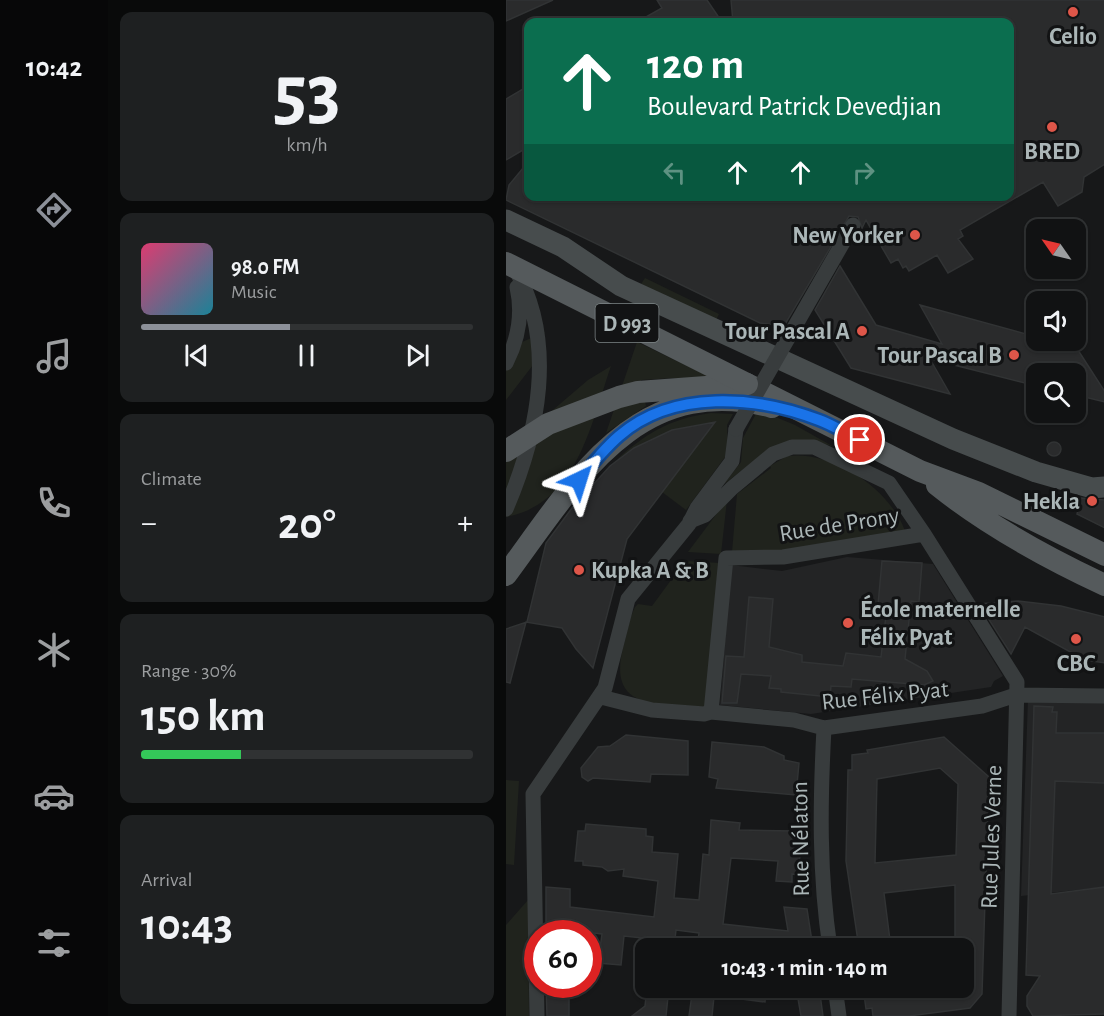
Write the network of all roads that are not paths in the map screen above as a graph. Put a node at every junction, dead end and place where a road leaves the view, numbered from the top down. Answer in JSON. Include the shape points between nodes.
{"nodes":[{"id":1,"x":506,"y":220,"type":"edge"},
{"id":2,"x":853,"y":225,"type":"dead end"},
{"id":3,"x":506,"y":257,"type":"edge"},
{"id":4,"x":506,"y":263,"type":"edge"},
{"id":5,"x":523,"y":294,"type":"junction"},
{"id":6,"x":506,"y":363,"type":"edge"},
{"id":7,"x":747,"y":384,"type":"junction"},
{"id":8,"x":820,"y":420,"type":"junction"},
{"id":9,"x":506,"y":451,"type":"edge"},
{"id":10,"x":920,"y":471,"type":"junction"},
{"id":11,"x":1104,"y":487,"type":"edge"},
{"id":12,"x":506,"y":509,"type":"edge"},
{"id":13,"x":690,"y":521,"type":"junction"},
{"id":14,"x":924,"y":534,"type":"junction"},
{"id":15,"x":1104,"y":555,"type":"edge"},
{"id":16,"x":506,"y":575,"type":"edge"},
{"id":17,"x":1104,"y":585,"type":"edge"},
{"id":18,"x":1016,"y":695,"type":"junction"},
{"id":19,"x":1104,"y":696,"type":"edge"},
{"id":20,"x":601,"y":697,"type":"junction"},
{"id":21,"x":711,"y":712,"type":"junction"},
{"id":22,"x":824,"y":728,"type":"junction"},
{"id":23,"x":829,"y":938,"type":"edge"},
{"id":24,"x":837,"y":998,"type":"edge"},
{"id":25,"x":537,"y":1016,"type":"edge"},
{"id":26,"x":839,"y":1016,"type":"edge"},
{"id":27,"x":1008,"y":1016,"type":"edge"}],
"edges":[{"from":1,"to":11,"type":"street","via":[[563,247],[620,286],[953,439],[1036,472],[1092,488]]},
{"from":2,"to":13,"type":"street","bridge":true,"via":[[736,429],[732,461]]},
{"from":3,"to":5,"type":"street","via":[[520,277]]},
{"from":4,"to":7,"type":"main road","number":"D 993","bridge":true},
{"from":5,"to":6,"type":"street","via":[[519,330]]},
{"from":5,"to":12,"type":"street","via":[[538,343],[538,396],[526,453]]},
{"from":7,"to":8,"type":"main road","number":"D 993"},
{"from":7,"to":9,"type":"main road","via":[[619,396],[548,424]]},
{"from":8,"to":10,"type":"main road","number":"D 993"},
{"from":8,"to":16,"type":"main road","via":[[767,406],[725,401],[694,403],[631,427],[589,468]]},
{"from":10,"to":15,"type":"main road","number":"D 993","via":[[979,493]]},
{"from":10,"to":17,"type":"main road","via":[[955,500]]},
{"from":13,"to":14,"type":"street","via":[[705,515],[773,454],[792,447],[814,447],[889,483]]},
{"from":13,"to":20,"type":"street","via":[[628,599]]},
{"from":14,"to":18,"type":"street","name":"Rue de Prony","via":[[1017,682]]},
{"from":14,"to":21,"type":"street","name":"Rue de Prony","via":[[784,557],[726,558]]},
{"from":18,"to":19,"type":"street","name":"Rue Félix Pyat"},
{"from":18,"to":22,"type":"street","name":"Rue Félix Pyat","via":[[982,706]]},
{"from":18,"to":27,"type":"street","name":"Rue Jules Verne"},
{"from":20,"to":21,"type":"street","name":"Rue Félix Pyat","via":[[652,710]]},
{"from":20,"to":25,"type":"street","via":[[533,794]]},
{"from":21,"to":22,"type":"street","name":"Rue Félix Pyat","via":[[794,720]]},
{"from":22,"to":23,"type":"street","name":"Rue Nélaton","via":[[820,815],[822,894]]},
{"from":24,"to":26,"type":"street"}]}
